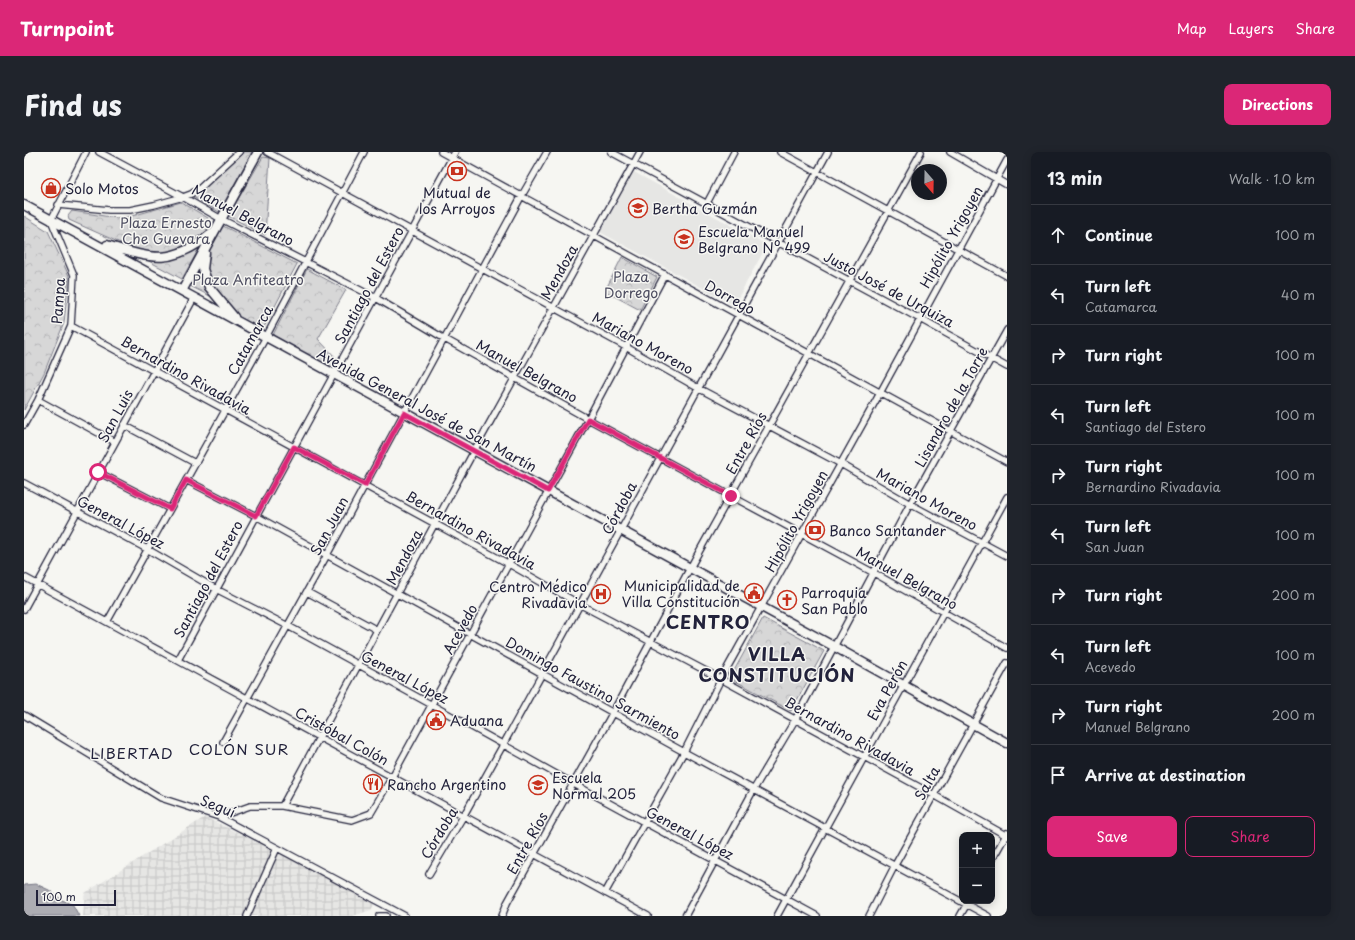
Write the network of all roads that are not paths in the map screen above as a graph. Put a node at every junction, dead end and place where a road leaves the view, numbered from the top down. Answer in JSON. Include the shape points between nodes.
{"nodes":[{"id":1,"x":86,"y":152,"type":"edge"},
{"id":2,"x":99,"y":152,"type":"edge"},
{"id":3,"x":240,"y":152,"type":"edge"},
{"id":4,"x":258,"y":152,"type":"edge"},
{"id":5,"x":266,"y":152,"type":"edge"},
{"id":6,"x":364,"y":152,"type":"edge"},
{"id":7,"x":441,"y":152,"type":"edge"},
{"id":8,"x":456,"y":152,"type":"edge"},
{"id":9,"x":547,"y":152,"type":"edge"},
{"id":10,"x":611,"y":152,"type":"edge"},
{"id":11,"x":640,"y":152,"type":"edge"},
{"id":12,"x":734,"y":152,"type":"edge"},
{"id":13,"x":780,"y":152,"type":"edge"},
{"id":14,"x":828,"y":152,"type":"edge"},
{"id":15,"x":921,"y":152,"type":"edge"},
{"id":16,"x":950,"y":152,"type":"edge"},
{"id":17,"x":452,"y":158,"type":"junction"},
{"id":18,"x":1007,"y":160,"type":"edge"},
{"id":19,"x":634,"y":165,"type":"junction"},
{"id":20,"x":817,"y":172,"type":"junction"},
{"id":21,"x":996,"y":179,"type":"junction"},
{"id":22,"x":1007,"y":185,"type":"edge"},
{"id":23,"x":342,"y":192,"type":"junction"},
{"id":24,"x":183,"y":197,"type":"junction"},
{"id":25,"x":522,"y":197,"type":"junction"},
{"id":26,"x":707,"y":203,"type":"junction"},
{"id":27,"x":24,"y":205,"type":"edge"},
{"id":28,"x":58,"y":205,"type":"junction"},
{"id":29,"x":888,"y":211,"type":"junction"},
{"id":30,"x":221,"y":219,"type":"junction"},
{"id":31,"x":51,"y":220,"type":"junction"},
{"id":32,"x":411,"y":231,"type":"junction"},
{"id":33,"x":214,"y":232,"type":"junction"},
{"id":34,"x":593,"y":236,"type":"junction"},
{"id":35,"x":88,"y":239,"type":"junction"},
{"id":36,"x":778,"y":242,"type":"junction"},
{"id":37,"x":205,"y":248,"type":"junction"},
{"id":38,"x":958,"y":249,"type":"junction"},
{"id":39,"x":305,"y":262,"type":"junction"},
{"id":40,"x":482,"y":270,"type":"junction"},
{"id":41,"x":665,"y":274,"type":"junction"},
{"id":42,"x":1007,"y":276,"type":"edge"},
{"id":43,"x":848,"y":281,"type":"junction"},
{"id":44,"x":182,"y":291,"type":"junction"},
{"id":45,"x":194,"y":298,"type":"junction"},
{"id":46,"x":376,"y":298,"type":"junction"},
{"id":47,"x":553,"y":308,"type":"junction"},
{"id":48,"x":738,"y":315,"type":"junction"},
{"id":49,"x":920,"y":318,"type":"junction"},
{"id":50,"x":238,"y":322,"type":"junction"},
{"id":51,"x":71,"y":326,"type":"junction"},
{"id":52,"x":1007,"y":330,"type":"edge"},
{"id":53,"x":266,"y":337,"type":"junction"},
{"id":54,"x":445,"y":339,"type":"junction"},
{"id":55,"x":626,"y":347,"type":"junction"},
{"id":56,"x":809,"y":354,"type":"junction"},
{"id":57,"x":992,"y":359,"type":"junction"},
{"id":58,"x":1007,"y":367,"type":"edge"},
{"id":59,"x":153,"y":371,"type":"junction"},
{"id":60,"x":334,"y":375,"type":"junction"},
{"id":61,"x":515,"y":378,"type":"junction"},
{"id":62,"x":698,"y":388,"type":"junction"},
{"id":63,"x":880,"y":393,"type":"junction"},
{"id":64,"x":38,"y":400,"type":"junction"},
{"id":65,"x":224,"y":410,"type":"junction"},
{"id":66,"x":404,"y":413,"type":"junction"},
{"id":67,"x":588,"y":419,"type":"junction"},
{"id":68,"x":24,"y":425,"type":"edge"},
{"id":69,"x":124,"y":425,"type":"junction"},
{"id":70,"x":769,"y":426,"type":"junction"},
{"id":71,"x":951,"y":432,"type":"junction"},
{"id":72,"x":115,"y":442,"type":"junction"},
{"id":73,"x":294,"y":447,"type":"junction"},
{"id":74,"x":474,"y":451,"type":"junction"},
{"id":75,"x":660,"y":458,"type":"junction"},
{"id":76,"x":1007,"y":462,"type":"edge"},
{"id":77,"x":195,"y":463,"type":"junction"},
{"id":78,"x":841,"y":464,"type":"junction"},
{"id":79,"x":98,"y":472,"type":"junction"},
{"id":80,"x":186,"y":480,"type":"junction"},
{"id":81,"x":24,"y":483,"type":"edge"},
{"id":82,"x":365,"y":485,"type":"junction"},
{"id":83,"x":548,"y":491,"type":"junction"},
{"id":84,"x":731,"y":496,"type":"junction"},
{"id":85,"x":1007,"y":497,"type":"edge"},
{"id":86,"x":910,"y":504,"type":"junction"},
{"id":87,"x":170,"y":509,"type":"junction"},
{"id":88,"x":76,"y":512,"type":"junction"},
{"id":89,"x":256,"y":516,"type":"junction"},
{"id":90,"x":434,"y":524,"type":"junction"},
{"id":91,"x":620,"y":531,"type":"junction"},
{"id":92,"x":801,"y":534,"type":"junction"},
{"id":93,"x":982,"y":543,"type":"junction"},
{"id":94,"x":147,"y":549,"type":"junction"},
{"id":95,"x":327,"y":555,"type":"junction"},
{"id":96,"x":1007,"y":556,"type":"edge"},
{"id":97,"x":508,"y":564,"type":"junction"},
{"id":98,"x":690,"y":568,"type":"junction"},
{"id":99,"x":874,"y":574,"type":"junction"},
{"id":100,"x":24,"y":577,"type":"edge"},
{"id":101,"x":38,"y":585,"type":"junction"},
{"id":102,"x":216,"y":589,"type":"junction"},
{"id":103,"x":307,"y":592,"type":"junction"},
{"id":104,"x":398,"y":594,"type":"junction"},
{"id":105,"x":581,"y":605,"type":"junction"},
{"id":106,"x":761,"y":608,"type":"junction"},
{"id":107,"x":24,"y":610,"type":"edge"},
{"id":108,"x":943,"y":612,"type":"junction"},
{"id":109,"x":107,"y":622,"type":"junction"},
{"id":110,"x":288,"y":626,"type":"junction"},
{"id":111,"x":377,"y":630,"type":"junction"},
{"id":112,"x":470,"y":634,"type":"junction"},
{"id":113,"x":651,"y":642,"type":"junction"},
{"id":114,"x":835,"y":647,"type":"junction"},
{"id":115,"x":1007,"y":648,"type":"edge"},
{"id":116,"x":178,"y":660,"type":"junction"},
{"id":117,"x":1007,"y":663,"type":"edge"},
{"id":118,"x":358,"y":666,"type":"junction"},
{"id":119,"x":542,"y":673,"type":"junction"},
{"id":120,"x":721,"y":679,"type":"junction"},
{"id":121,"x":903,"y":686,"type":"junction"},
{"id":122,"x":248,"y":698,"type":"junction"},
{"id":123,"x":432,"y":705,"type":"junction"},
{"id":124,"x":613,"y":712,"type":"junction"},
{"id":125,"x":24,"y":715,"type":"edge"},
{"id":126,"x":795,"y":720,"type":"junction"},
{"id":127,"x":974,"y":725,"type":"junction"},
{"id":128,"x":318,"y":736,"type":"junction"},
{"id":129,"x":223,"y":742,"type":"dead end"},
{"id":130,"x":1007,"y":742,"type":"edge"},
{"id":131,"x":503,"y":745,"type":"junction"},
{"id":132,"x":684,"y":752,"type":"junction"},
{"id":133,"x":864,"y":757,"type":"junction"},
{"id":134,"x":392,"y":777,"type":"junction"},
{"id":135,"x":574,"y":784,"type":"junction"},
{"id":136,"x":754,"y":789,"type":"junction"},
{"id":137,"x":934,"y":795,"type":"junction"},
{"id":138,"x":282,"y":806,"type":"junction"},
{"id":139,"x":464,"y":815,"type":"junction"},
{"id":140,"x":219,"y":817,"type":"junction"},
{"id":141,"x":644,"y":822,"type":"junction"},
{"id":142,"x":826,"y":828,"type":"junction"},
{"id":143,"x":1007,"y":835,"type":"edge"},
{"id":144,"x":277,"y":848,"type":"junction"},
{"id":145,"x":535,"y":854,"type":"junction"},
{"id":146,"x":995,"y":855,"type":"edge"},
{"id":147,"x":716,"y":861,"type":"junction"},
{"id":148,"x":895,"y":865,"type":"junction"},
{"id":149,"x":429,"y":874,"type":"dead end"},
{"id":150,"x":605,"y":893,"type":"junction"},
{"id":151,"x":959,"y":898,"type":"edge"},
{"id":152,"x":786,"y":899,"type":"junction"},
{"id":153,"x":967,"y":904,"type":"edge"},
{"id":154,"x":970,"y":904,"type":"edge"},
{"id":155,"x":401,"y":915,"type":"edge"},
{"id":156,"x":247,"y":916,"type":"edge"},
{"id":157,"x":378,"y":916,"type":"edge"},
{"id":158,"x":386,"y":916,"type":"edge"},
{"id":159,"x":502,"y":916,"type":"edge"},
{"id":160,"x":648,"y":916,"type":"edge"},
{"id":161,"x":685,"y":916,"type":"edge"},
{"id":162,"x":777,"y":916,"type":"edge"},
{"id":163,"x":818,"y":916,"type":"edge"},
{"id":164,"x":869,"y":916,"type":"edge"},
{"id":165,"x":960,"y":916,"type":"edge"},
{"id":166,"x":988,"y":916,"type":"edge"}],
"edges":[{"from":1,"to":28,"type":"street"},
{"from":2,"to":24,"type":"street","name":"Manuel Belgrano"},
{"from":3,"to":24,"type":"street","via":[[200,188]]},
{"from":4,"to":30,"type":"main road"},
{"from":5,"to":23,"type":"street","name":"Mariano Moreno"},
{"from":6,"to":23,"type":"street","name":"Catamarca"},
{"from":7,"to":17,"type":"street","name":"Dorrego"},
{"from":8,"to":17,"type":"street","name":"Santiago del Estero"},
{"from":9,"to":25,"type":"street","name":"San Juan"},
{"from":10,"to":19,"type":"street","name":"Justo José de Urquiza"},
{"from":11,"to":19,"type":"street","name":"Mendoza"},
{"from":12,"to":26,"type":"street"},
{"from":13,"to":20,"type":"street"},
{"from":14,"to":20,"type":"street","name":"Córdoba"},
{"from":15,"to":29,"type":"street","name":"Entre Ríos"},
{"from":16,"to":21,"type":"street"},
{"from":17,"to":25,"type":"street","name":"Dorrego"},
{"from":17,"to":32,"type":"street","name":"Santiago del Estero"},
{"from":18,"to":21,"type":"street","name":"Hipólito Yrigoyen"},
{"from":19,"to":26,"type":"street","name":"Justo José de Urquiza"},
{"from":19,"to":34,"type":"street","name":"Mendoza"},
{"from":20,"to":29,"type":"street"},
{"from":20,"to":36,"type":"street","name":"Córdoba"},
{"from":21,"to":22,"type":"street"},
{"from":21,"to":38,"type":"street","name":"Hipólito Yrigoyen"},
{"from":23,"to":32,"type":"street","name":"Mariano Moreno"},
{"from":23,"to":39,"type":"street","name":"Catamarca"},
{"from":24,"to":28,"type":"street","via":[[130,210]]},
{"from":24,"to":30,"type":"street","name":"Manuel Belgrano"},
{"from":25,"to":34,"type":"street","name":"Dorrego"},
{"from":25,"to":40,"type":"street","name":"San Juan"},
{"from":26,"to":36,"type":"street","name":"Justo José de Urquiza"},
{"from":27,"to":31,"type":"main road","name":"Avenida General José de San Martín"},
{"from":28,"to":31,"type":"street"},
{"from":29,"to":38,"type":"street"},
{"from":29,"to":43,"type":"street","name":"Entre Ríos"},
{"from":30,"to":33,"type":"main road"},
{"from":30,"to":39,"type":"street","name":"Manuel Belgrano"},
{"from":31,"to":35,"type":"main road","name":"Avenida General José de San Martín"},
{"from":31,"to":51,"type":"street","name":"Pampa","via":[[74,275]]},
{"from":32,"to":40,"type":"street","name":"Mariano Moreno"},
{"from":32,"to":46,"type":"street","name":"Santiago del Estero"},
{"from":33,"to":35,"type":"main road","via":[[183,252],[168,257],[139,255]]},
{"from":33,"to":37,"type":"main road"},
{"from":34,"to":41,"type":"street","name":"Dorrego"},
{"from":34,"to":47,"type":"street","name":"Mendoza"},
{"from":35,"to":44,"type":"main road","name":"Avenida General José de San Martín"},
{"from":36,"to":43,"type":"street","name":"Justo José de Urquiza"},
{"from":36,"to":48,"type":"street","name":"Córdoba"},
{"from":37,"to":44,"type":"main road"},
{"from":37,"to":50,"type":"main road","via":[[203,269],[209,287]]},
{"from":38,"to":42,"type":"street"},
{"from":38,"to":49,"type":"street","name":"Hipólito Yrigoyen"},
{"from":39,"to":46,"type":"street","name":"Manuel Belgrano"},
{"from":39,"to":53,"type":"street","name":"Catamarca"},
{"from":40,"to":47,"type":"street","name":"Mariano Moreno"},
{"from":40,"to":54,"type":"street","name":"San Juan"},
{"from":41,"to":48,"type":"street","name":"Dorrego"},
{"from":41,"to":55,"type":"street","name":"Acevedo"},
{"from":43,"to":49,"type":"street","name":"Justo José de Urquiza"},
{"from":43,"to":56,"type":"street","name":"Entre Ríos"},
{"from":44,"to":45,"type":"main road","name":"Avenida General José de San Martín"},
{"from":45,"to":50,"type":"main road","name":"Avenida General José de San Martín"},
{"from":45,"to":59,"type":"street","name":"San Luis"},
{"from":46,"to":54,"type":"street","name":"Manuel Belgrano"},
{"from":46,"to":60,"type":"street","name":"Santiago del Estero"},
{"from":47,"to":55,"type":"street","name":"Mariano Moreno"},
{"from":47,"to":61,"type":"street","name":"Mendoza"},
{"from":48,"to":56,"type":"street","name":"Dorrego"},
{"from":48,"to":62,"type":"street","name":"Córdoba"},
{"from":49,"to":57,"type":"street","name":"Justo José de Urquiza"},
{"from":49,"to":63,"type":"street","name":"Hipólito Yrigoyen"},
{"from":50,"to":53,"type":"main road","name":"Avenida General José de San Martín"},
{"from":51,"to":59,"type":"street","name":"Bernardino Rivadavia"},
{"from":51,"to":64,"type":"street","name":"Pampa"},
{"from":52,"to":57,"type":"street","name":"Lisandro de la Torre"},
{"from":53,"to":60,"type":"main road","name":"Avenida General José de San Martín"},
{"from":53,"to":65,"type":"street","name":"Catamarca"},
{"from":54,"to":61,"type":"street","name":"Manuel Belgrano"},
{"from":54,"to":66,"type":"street","name":"San Juan"},
{"from":55,"to":62,"type":"street","name":"Mariano Moreno"},
{"from":55,"to":67,"type":"street","name":"Acevedo"},
{"from":56,"to":63,"type":"street","name":"Dorrego"},
{"from":56,"to":70,"type":"street","name":"Entre Ríos"},
{"from":57,"to":58,"type":"street","name":"Justo José de Urquiza"},
{"from":57,"to":71,"type":"street","name":"Lisandro de la Torre"},
{"from":59,"to":65,"type":"street","name":"Bernardino Rivadavia"},
{"from":59,"to":69,"type":"street","name":"San Luis"},
{"from":60,"to":66,"type":"main road","name":"Avenida General José de San Martín"},
{"from":60,"to":73,"type":"street","name":"Santiago del Estero"},
{"from":61,"to":67,"type":"street","name":"Manuel Belgrano"},
{"from":61,"to":74,"type":"street","name":"Mendoza"},
{"from":62,"to":70,"type":"street","name":"Mariano Moreno"},
{"from":62,"to":75,"type":"street","name":"Córdoba"},
{"from":63,"to":71,"type":"street","name":"Dorrego"},
{"from":63,"to":78,"type":"street","name":"Hipólito Yrigoyen"},
{"from":64,"to":68,"type":"street","name":"Pampa"},
{"from":64,"to":72,"type":"street"},
{"from":65,"to":73,"type":"street","name":"Bernardino Rivadavia"},
{"from":65,"to":77,"type":"street","name":"Catamarca"},
{"from":66,"to":74,"type":"main road","name":"Avenida General José de San Martín"},
{"from":66,"to":82,"type":"street","name":"San Juan"},
{"from":67,"to":75,"type":"street","name":"Manuel Belgrano"},
{"from":67,"to":83,"type":"street","name":"Acevedo"},
{"from":69,"to":72,"type":"street","name":"San Luis"},
{"from":69,"to":77,"type":"street"},
{"from":70,"to":78,"type":"street","name":"Mariano Moreno"},
{"from":70,"to":84,"type":"street","name":"Entre Ríos"},
{"from":71,"to":76,"type":"street","name":"Dorrego"},
{"from":71,"to":86,"type":"street","name":"Lisandro de la Torre"},
{"from":72,"to":79,"type":"street","name":"San Luis"},
{"from":73,"to":82,"type":"street","name":"Bernardino Rivadavia"},
{"from":73,"to":89,"type":"street","name":"Santiago del Estero"},
{"from":74,"to":83,"type":"main road","name":"Avenida General José de San Martín"},
{"from":74,"to":90,"type":"street","name":"Mendoza"},
{"from":75,"to":84,"type":"street","name":"Manuel Belgrano"},
{"from":75,"to":91,"type":"street","name":"Córdoba"},
{"from":77,"to":80,"type":"street","name":"Catamarca"},
{"from":78,"to":86,"type":"street","name":"Mariano Moreno"},
{"from":78,"to":92,"type":"street","name":"Hipólito Yrigoyen"},
{"from":79,"to":87,"type":"street"},
{"from":79,"to":88,"type":"street","name":"San Luis"},
{"from":80,"to":87,"type":"street","name":"Catamarca"},
{"from":80,"to":89,"type":"street","name":"Domingo Faustino Sarmiento"},
{"from":81,"to":88,"type":"street","name":"General López"},
{"from":82,"to":90,"type":"street","name":"Bernardino Rivadavia"},
{"from":82,"to":95,"type":"street","name":"San Juan"},
{"from":83,"to":91,"type":"main road","name":"Avenida General José de San Martín"},
{"from":83,"to":97,"type":"street","name":"Acevedo"},
{"from":84,"to":92,"type":"street","name":"Manuel Belgrano"},
{"from":84,"to":98,"type":"street","name":"Entre Ríos"},
{"from":85,"to":93,"type":"street","name":"Eva Perón"},
{"from":86,"to":93,"type":"street","name":"Mariano Moreno"},
{"from":86,"to":99,"type":"street","name":"Lisandro de la Torre"},
{"from":87,"to":94,"type":"street","name":"Catamarca"},
{"from":88,"to":94,"type":"street","name":"General López"},
{"from":88,"to":101,"type":"street","name":"San Luis"},
{"from":89,"to":95,"type":"street","name":"Domingo Faustino Sarmiento"},
{"from":89,"to":102,"type":"street","name":"Santiago del Estero"},
{"from":90,"to":97,"type":"street","name":"Bernardino Rivadavia"},
{"from":90,"to":104,"type":"street","name":"Mendoza"},
{"from":91,"to":98,"type":"main road","name":"Avenida General José de San Martín"},
{"from":91,"to":105,"type":"street","name":"Córdoba"},
{"from":92,"to":99,"type":"street","name":"Manuel Belgrano"},
{"from":92,"to":106,"type":"street","name":"Hipólito Yrigoyen"},
{"from":93,"to":96,"type":"street","name":"Mariano Moreno"},
{"from":93,"to":108,"type":"street","name":"Eva Perón"},
{"from":94,"to":102,"type":"street","name":"General López"},
{"from":94,"to":109,"type":"street","name":"Catamarca"},
{"from":95,"to":103,"type":"street","name":"San Juan"},
{"from":95,"to":104,"type":"street","name":"Domingo Faustino Sarmiento"},
{"from":97,"to":105,"type":"street","name":"Bernardino Rivadavia"},
{"from":97,"to":112,"type":"street","name":"Acevedo"},
{"from":98,"to":106,"type":"main road","name":"Avenida General José de San Martín"},
{"from":98,"to":113,"type":"street","name":"Entre Ríos"},
{"from":99,"to":108,"type":"street","name":"Manuel Belgrano"},
{"from":99,"to":114,"type":"street","name":"Lisandro de la Torre"},
{"from":100,"to":101,"type":"street","name":"Cristóbal Colón"},
{"from":101,"to":107,"type":"street","name":"San Luis"},
{"from":101,"to":109,"type":"street","name":"Cristóbal Colón"},
{"from":102,"to":110,"type":"street","name":"General López"},
{"from":102,"to":116,"type":"street","name":"Santiago del Estero"},
{"from":103,"to":110,"type":"street","name":"San Juan"},
{"from":103,"to":111,"type":"street"},
{"from":104,"to":111,"type":"street","name":"Mendoza"},
{"from":104,"to":112,"type":"street","name":"Domingo Faustino Sarmiento"},
{"from":105,"to":113,"type":"street","name":"Bernardino Rivadavia"},
{"from":105,"to":119,"type":"street","name":"Córdoba"},
{"from":106,"to":114,"type":"main road","name":"Avenida General José de San Martín"},
{"from":106,"to":120,"type":"street","name":"Hipólito Yrigoyen"},
{"from":108,"to":115,"type":"street","name":"Manuel Belgrano"},
{"from":108,"to":121,"type":"street","name":"Eva Perón"},
{"from":109,"to":116,"type":"street","name":"Cristóbal Colón"},
{"from":110,"to":118,"type":"street","name":"General López"},
{"from":110,"to":122,"type":"street","name":"San Juan"},
{"from":111,"to":118,"type":"street","name":"Mendoza"},
{"from":112,"to":119,"type":"street","name":"Domingo Faustino Sarmiento"},
{"from":112,"to":123,"type":"street","name":"Acevedo"},
{"from":113,"to":120,"type":"street","name":"Bernardino Rivadavia"},
{"from":113,"to":124,"type":"street","name":"Entre Ríos"},
{"from":114,"to":121,"type":"main road","name":"Avenida General José de San Martín"},
{"from":114,"to":126,"type":"street","name":"Lisandro de la Torre"},
{"from":116,"to":122,"type":"street","name":"Cristóbal Colón"},
{"from":117,"to":127,"type":"street","name":"Salta"},
{"from":118,"to":123,"type":"street","name":"General López"},
{"from":118,"to":128,"type":"street","name":"Mendoza"},
{"from":119,"to":124,"type":"street","name":"Domingo Faustino Sarmiento"},
{"from":119,"to":131,"type":"street","name":"Córdoba"},
{"from":120,"to":126,"type":"street","name":"Bernardino Rivadavia"},
{"from":120,"to":132,"type":"street","name":"Hipólito Yrigoyen"},
{"from":121,"to":127,"type":"main road","name":"Avenida General José de San Martín"},
{"from":121,"to":133,"type":"street","name":"Eva Perón"},
{"from":122,"to":128,"type":"street","name":"Cristóbal Colón"},
{"from":122,"to":129,"type":"street","name":"San Juan"},
{"from":123,"to":131,"type":"street","name":"General López"},
{"from":123,"to":134,"type":"street","name":"Acevedo"},
{"from":124,"to":132,"type":"street","name":"Domingo Faustino Sarmiento"},
{"from":124,"to":135,"type":"street","name":"Entre Ríos"},
{"from":125,"to":140,"type":"street","name":"Seguí","via":[[161,798]]},
{"from":126,"to":133,"type":"street","name":"Bernardino Rivadavia"},
{"from":126,"to":136,"type":"street","name":"Lisandro de la Torre"},
{"from":127,"to":130,"type":"main road","name":"Avenida General José de San Martín"},
{"from":127,"to":137,"type":"street","name":"Salta"},
{"from":128,"to":134,"type":"street","name":"Cristóbal Colón"},
{"from":128,"to":138,"type":"street","name":"Mendoza"},
{"from":131,"to":135,"type":"street","name":"General López"},
{"from":131,"to":139,"type":"street","name":"Córdoba"},
{"from":132,"to":136,"type":"street","name":"Domingo Faustino Sarmiento"},
{"from":132,"to":141,"type":"street","name":"Hipólito Yrigoyen"},
{"from":133,"to":137,"type":"street","name":"Bernardino Rivadavia"},
{"from":133,"to":142,"type":"street","name":"Eva Perón"},
{"from":134,"to":138,"type":"street","name":"Acevedo","via":[[371,813],[352,820]]},
{"from":134,"to":139,"type":"street","name":"Cristóbal Colón"},
{"from":135,"to":141,"type":"street","name":"General López"},
{"from":135,"to":145,"type":"street","name":"Entre Ríos"},
{"from":136,"to":142,"type":"street","name":"Domingo Faustino Sarmiento"},
{"from":136,"to":147,"type":"street","name":"Lisandro de la Torre"},
{"from":137,"to":143,"type":"street","name":"Bernardino Rivadavia"},
{"from":137,"to":148,"type":"street","name":"Salta"},
{"from":138,"to":140,"type":"street","name":"Acevedo","via":[[250,806]]},
{"from":139,"to":145,"type":"street","name":"Cristóbal Colón"},
{"from":139,"to":149,"type":"street","name":"Córdoba"},
{"from":140,"to":144,"type":"street","name":"Seguí"},
{"from":141,"to":147,"type":"street","name":"General López"},
{"from":141,"to":150,"type":"street","name":"Hipólito Yrigoyen"},
{"from":142,"to":148,"type":"street","name":"Domingo Faustino Sarmiento"},
{"from":142,"to":152,"type":"street","name":"Eva Perón"},
{"from":143,"to":146,"type":"street"},
{"from":144,"to":155,"type":"street","name":"Seguí"},
{"from":144,"to":156,"type":"street"},
{"from":145,"to":150,"type":"street","name":"Cristóbal Colón"},
{"from":145,"to":159,"type":"street","name":"Entre Ríos"},
{"from":147,"to":152,"type":"street","name":"General López"},
{"from":147,"to":161,"type":"street","name":"Lisandro de la Torre"},
{"from":148,"to":151,"type":"street","name":"Domingo Faustino Sarmiento"},
{"from":148,"to":164,"type":"street","name":"Salta"},
{"from":150,"to":160,"type":"street","name":"Cristóbal Colón"},
{"from":152,"to":162,"type":"street","name":"Eva Perón"},
{"from":152,"to":163,"type":"street","name":"General López"},
{"from":153,"to":165,"type":"street"},
{"from":154,"to":166,"type":"street","name":"Domingo Faustino Sarmiento"},
{"from":157,"to":158,"type":"street"}]}
